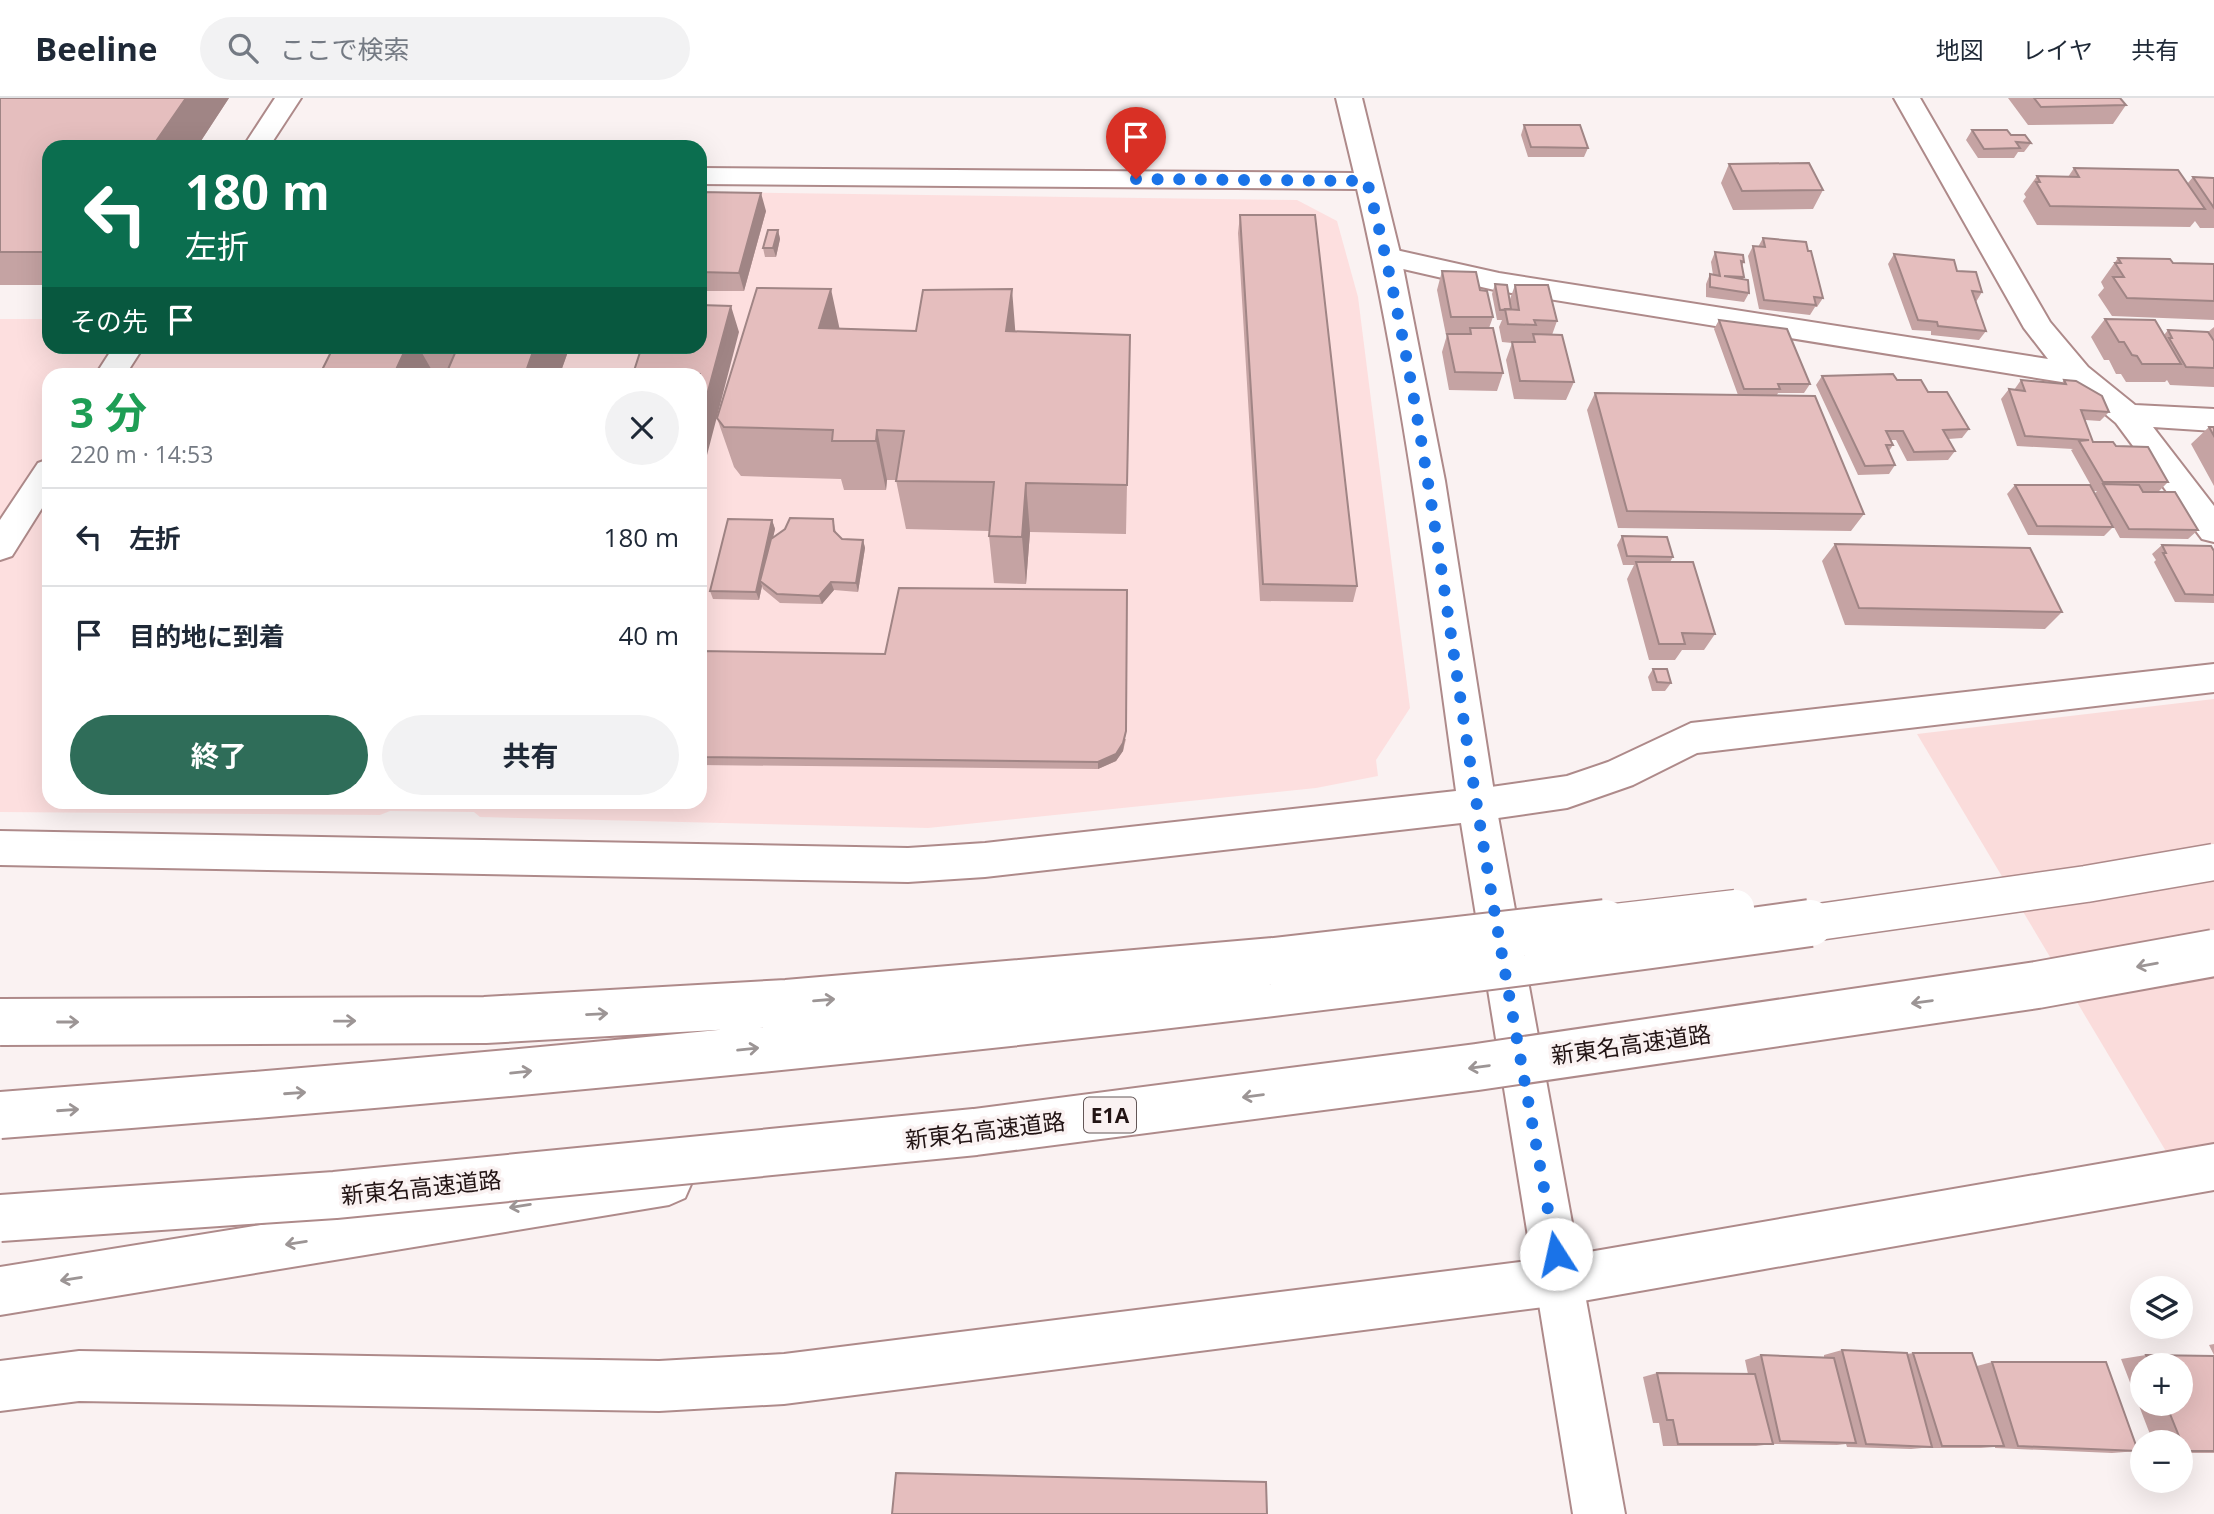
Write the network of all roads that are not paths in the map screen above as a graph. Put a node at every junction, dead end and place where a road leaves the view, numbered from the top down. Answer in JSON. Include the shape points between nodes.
{"nodes":[{"id":1,"x":288,"y":98,"type":"edge"},
{"id":2,"x":1349,"y":98,"type":"edge"},
{"id":3,"x":1907,"y":98,"type":"edge"},
{"id":4,"x":261,"y":140,"type":"edge"},
{"id":5,"x":707,"y":176,"type":"edge"},
{"id":6,"x":1367,"y":181,"type":"junction"},
{"id":7,"x":1387,"y":257,"type":"junction"},
{"id":8,"x":2077,"y":374,"type":"junction"},
{"id":9,"x":2127,"y":415,"type":"junction"},
{"id":10,"x":2214,"y":420,"type":"edge"},
{"id":11,"x":42,"y":482,"type":"edge"},
{"id":12,"x":2214,"y":530,"type":"edge"},
{"id":13,"x":0,"y":547,"type":"edge"},
{"id":14,"x":2214,"y":678,"type":"edge"},
{"id":15,"x":1477,"y":806,"type":"junction"},
{"id":16,"x":0,"y":848,"type":"edge"},
{"id":17,"x":2214,"y":862,"type":"edge"},
{"id":18,"x":2086,"y":884,"type":"junction"},
{"id":19,"x":2214,"y":953,"type":"edge"},
{"id":20,"x":0,"y":1022,"type":"edge"},
{"id":21,"x":0,"y":1115,"type":"edge"},
{"id":22,"x":975,"y":1132,"type":"junction"},
{"id":23,"x":2214,"y":1167,"type":"edge"},
{"id":24,"x":0,"y":1218,"type":"edge"},
{"id":25,"x":1560,"y":1281,"type":"junction"},
{"id":26,"x":0,"y":1291,"type":"edge"},
{"id":27,"x":0,"y":1386,"type":"edge"},
{"id":28,"x":1599,"y":1514,"type":"edge"}],
"edges":[{"from":1,"to":4,"type":"main road"},
{"from":2,"to":6,"type":"main road"},
{"from":3,"to":8,"type":"main road","via":[[2039,328]]},
{"from":5,"to":6,"type":"main road"},
{"from":6,"to":7,"type":"main road"},
{"from":7,"to":8,"type":"main road","via":[[1499,282]]},
{"from":7,"to":15,"type":"main road","via":[[1429,481]]},
{"from":8,"to":9,"type":"main road"},
{"from":9,"to":10,"type":"main road"},
{"from":9,"to":12,"type":"main road"},
{"from":11,"to":13,"type":"main road"},
{"from":14,"to":15,"type":"main road","via":[[1691,738],[1620,774],[1567,792]]},
{"from":15,"to":16,"type":"main road","via":[[908,865]]},
{"from":15,"to":25,"type":"main road"},
{"from":17,"to":18,"type":"main road","bridge":true},
{"from":20,"to":18,"type":"main road","one_way":true,"bridge":true,"via":[[485,1020],[787,1003],[1275,961],[1761,905]]},
{"from":21,"to":18,"type":"main road","one_way":true,"bridge":true,"via":[[360,1088],[971,1027],[1541,961]]},
{"from":19,"to":22,"type":"main road","name":"新東名高速道路","number":"E1A","one_way":true,"bridge":true,"via":[[2037,985],[1477,1067]]},
{"from":22,"to":24,"type":"main road","name":"新東名高速道路","number":"E1A","bridge":true,"via":[[335,1195]]},
{"from":22,"to":26,"type":"main road","one_way":true,"bridge":true},
{"from":23,"to":25,"type":"main road"},
{"from":25,"to":27,"type":"main road","via":[[784,1379],[659,1386],[79,1376]]},
{"from":25,"to":28,"type":"main road"}]}
